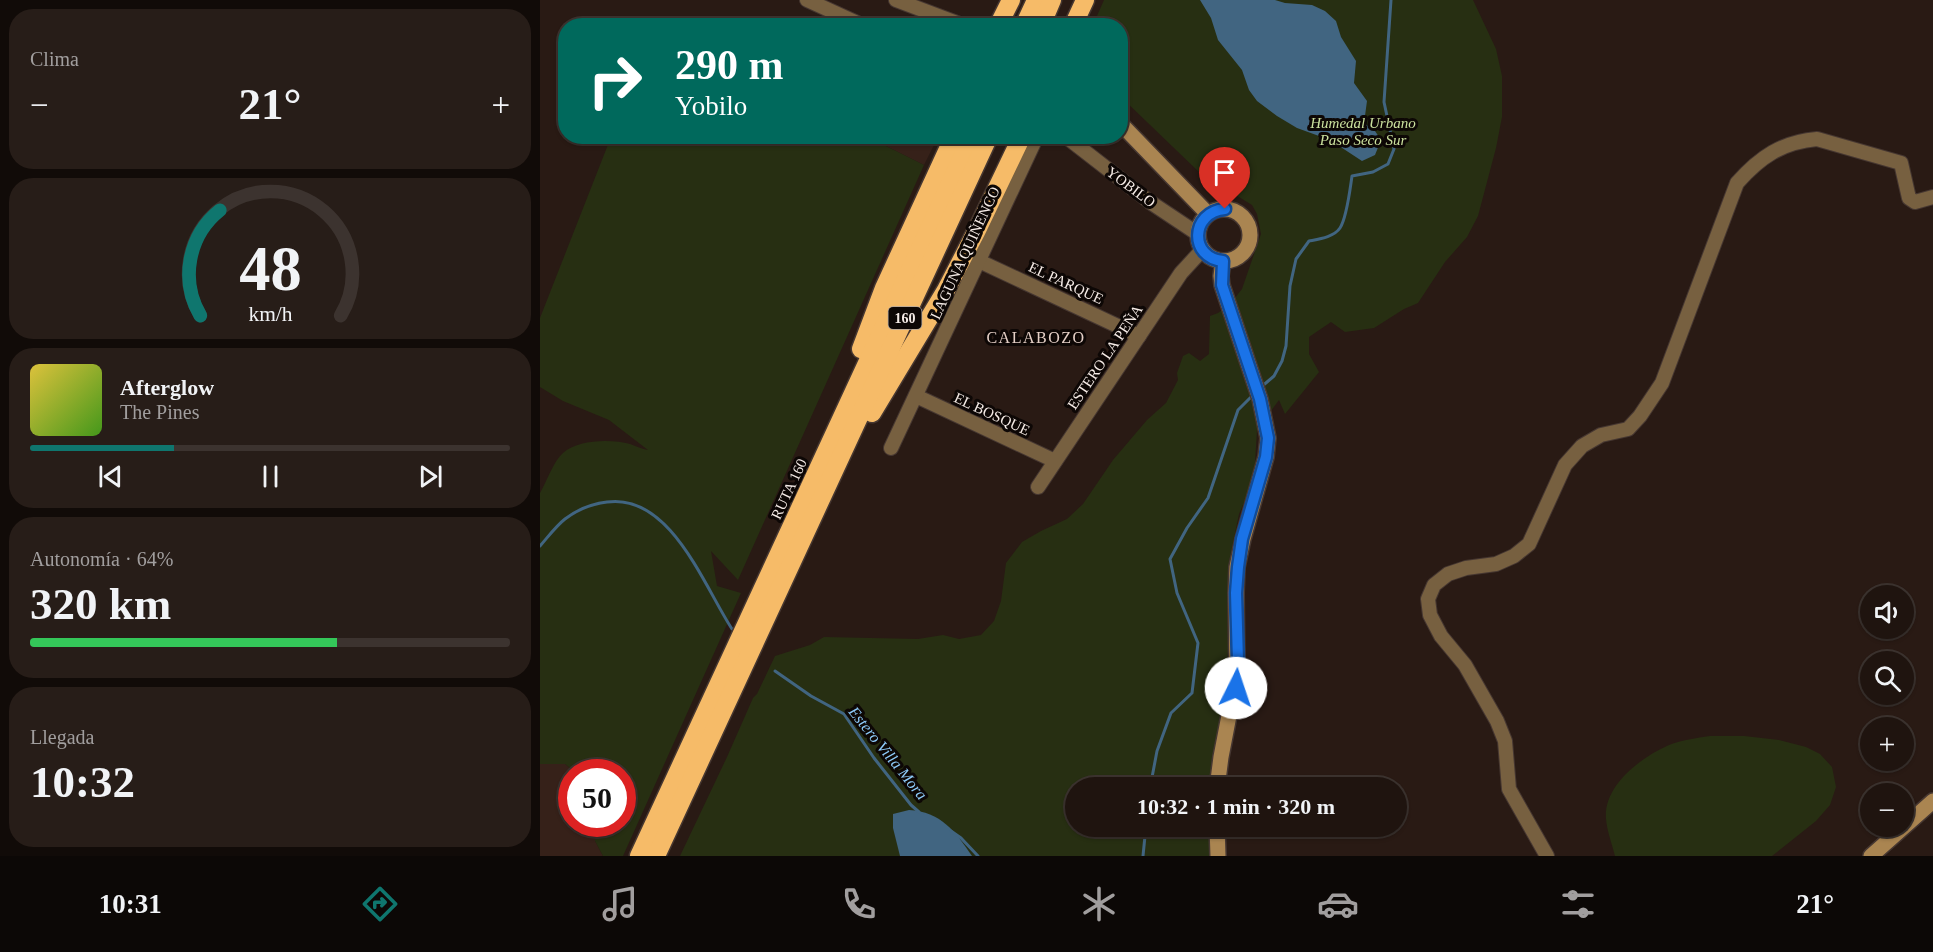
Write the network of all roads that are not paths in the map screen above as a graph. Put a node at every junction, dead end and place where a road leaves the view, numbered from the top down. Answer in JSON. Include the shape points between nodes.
{"nodes":[{"id":1,"x":807,"y":0,"type":"edge"},
{"id":2,"x":896,"y":0,"type":"edge"},
{"id":3,"x":1011,"y":0,"type":"edge"},
{"id":4,"x":1036,"y":0,"type":"edge"},
{"id":5,"x":1052,"y":0,"type":"edge"},
{"id":6,"x":1085,"y":0,"type":"edge"},
{"id":7,"x":846,"y":18,"type":"edge"},
{"id":8,"x":944,"y":18,"type":"edge"},
{"id":9,"x":1002,"y":18,"type":"edge"},
{"id":10,"x":1028,"y":18,"type":"edge"},
{"id":11,"x":1044,"y":18,"type":"edge"},
{"id":12,"x":1077,"y":18,"type":"edge"},
{"id":13,"x":1128,"y":131,"type":"edge"},
{"id":14,"x":950,"y":144,"type":"edge"},
{"id":15,"x":968,"y":144,"type":"edge"},
{"id":16,"x":985,"y":144,"type":"edge"},
{"id":17,"x":1018,"y":144,"type":"edge"},
{"id":18,"x":1033,"y":144,"type":"edge"},
{"id":19,"x":1075,"y":144,"type":"edge"},
{"id":20,"x":1933,"y":197,"type":"edge"},
{"id":21,"x":1208,"y":214,"type":"junction"},
{"id":22,"x":1198,"y":234,"type":"junction"},
{"id":23,"x":1203,"y":249,"type":"junction"},
{"id":24,"x":979,"y":261,"type":"junction"},
{"id":25,"x":1223,"y":261,"type":"junction"},
{"id":26,"x":1138,"y":336,"type":"junction"},
{"id":27,"x":916,"y":396,"type":"junction"},
{"id":28,"x":891,"y":448,"type":"dead end"},
{"id":29,"x":826,"y":450,"type":"junction"},
{"id":30,"x":1055,"y":461,"type":"junction"},
{"id":31,"x":1038,"y":487,"type":"dead end"},
{"id":32,"x":820,"y":500,"type":"junction"},
{"id":33,"x":1218,"y":777,"type":"edge"},
{"id":34,"x":1933,"y":801,"type":"edge"},
{"id":35,"x":1217,"y":837,"type":"edge"},
{"id":36,"x":639,"y":856,"type":"edge"},
{"id":37,"x":656,"y":856,"type":"edge"},
{"id":38,"x":1218,"y":856,"type":"edge"},
{"id":39,"x":1547,"y":856,"type":"edge"},
{"id":40,"x":1871,"y":856,"type":"edge"}],
"edges":[{"from":1,"to":7,"type":"street"},
{"from":2,"to":8,"type":"street"},
{"from":3,"to":9,"type":"highway"},
{"from":4,"to":10,"type":"highway"},
{"from":5,"to":11,"type":"highway"},
{"from":6,"to":12,"type":"highway"},
{"from":13,"to":21,"type":"main road"},
{"from":14,"to":29,"type":"highway","via":[[884,288]]},
{"from":15,"to":29,"type":"highway","name":"RUTA 160","number":"160"},
{"from":16,"to":32,"type":"highway","number":"160"},
{"from":17,"to":32,"type":"highway","via":[[946,290]]},
{"from":18,"to":24,"type":"street","name":"LAGUNA QUIÑENCO"},
{"from":19,"to":22,"type":"street","name":"YOBILO"},
{"from":20,"to":39,"type":"street","via":[[1915,202],[1909,198],[1900,163],[1817,139],[1778,149],[1761,158],[1737,183],[1662,382],[1640,416],[1628,429],[1601,435],[1582,446],[1565,465],[1529,544],[1496,564],[1448,574],[1434,585],[1428,599],[1430,615],[1497,721],[1505,741],[1509,789]]},
{"from":21,"to":22,"type":"main road"},
{"from":21,"to":25,"type":"main road","via":[[1219,209],[1231,210],[1248,224],[1248,248],[1235,259]]},
{"from":22,"to":23,"type":"main road"},
{"from":23,"to":25,"type":"main road"},
{"from":23,"to":26,"type":"street","name":"ESTERO LA PEÑA","via":[[1181,273]]},
{"from":24,"to":26,"type":"street","name":"EL PARQUE"},
{"from":24,"to":27,"type":"street","name":"LAGUNA QUIÑENCO"},
{"from":25,"to":33,"type":"main road","via":[[1222,285],[1260,399],[1267,450],[1242,539],[1236,593],[1238,674]]},
{"from":26,"to":30,"type":"street","name":"ESTERO LA PEÑA"},
{"from":27,"to":28,"type":"street","name":"LAGUNA QUIÑENCO"},
{"from":27,"to":30,"type":"street","name":"EL BOSQUE"},
{"from":29,"to":36,"type":"highway","name":"RUTA 160","number":"160"},
{"from":30,"to":31,"type":"street","name":"ESTERO LA PEÑA"},
{"from":32,"to":37,"type":"highway","number":"160"},
{"from":34,"to":40,"type":"main road"},
{"from":35,"to":38,"type":"main road"}]}
